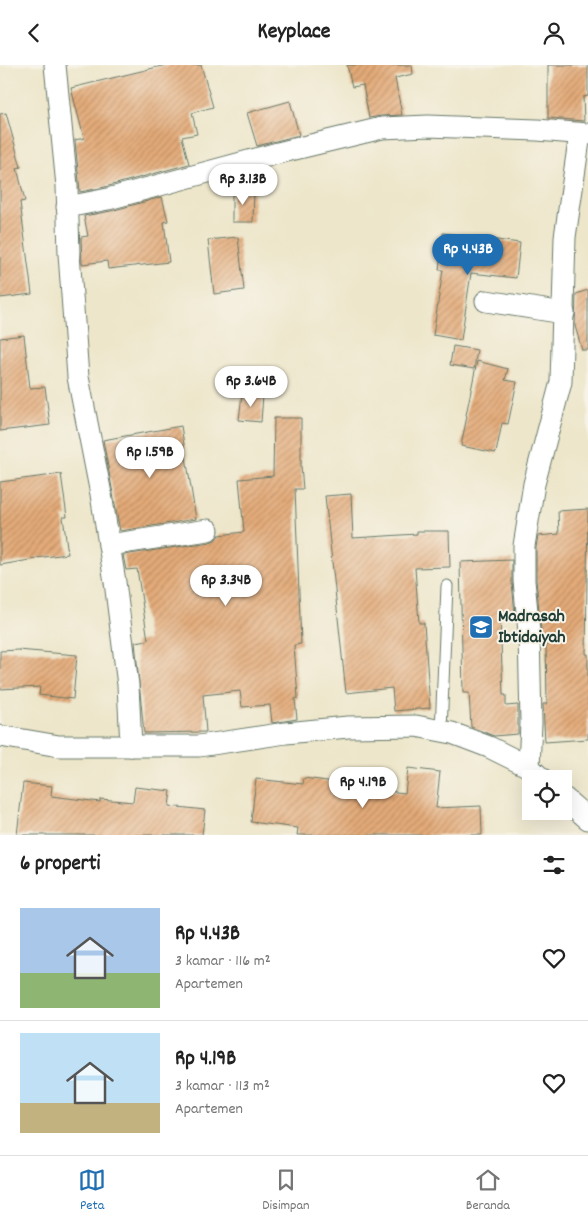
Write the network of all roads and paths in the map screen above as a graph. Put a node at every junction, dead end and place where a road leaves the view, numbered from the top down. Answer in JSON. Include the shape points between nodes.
{"nodes":[{"id":1,"x":55,"y":65,"type":"edge"},
{"id":2,"x":584,"y":134,"type":"edge"},
{"id":3,"x":67,"y":207,"type":"junction"},
{"id":4,"x":486,"y":301,"type":"dead end"},
{"id":5,"x":564,"y":313,"type":"junction"},
{"id":6,"x":208,"y":530,"type":"dead end"},
{"id":7,"x":109,"y":545,"type":"junction"},
{"id":8,"x":447,"y":586,"type":"dead end"},
{"id":9,"x":441,"y":731,"type":"junction"},
{"id":10,"x":0,"y":736,"type":"edge"},
{"id":11,"x":131,"y":746,"type":"junction"},
{"id":12,"x":530,"y":770,"type":"edge"},
{"id":13,"x":535,"y":770,"type":"edge"},
{"id":14,"x":572,"y":805,"type":"edge"},
{"id":15,"x":588,"y":819,"type":"edge"}],
"edges":[{"from":1,"to":3,"type":"street"},
{"from":2,"to":3,"type":"street","via":[[428,126],[382,128]]},
{"from":2,"to":5,"type":"street","via":[[565,237]]},
{"from":3,"to":7,"type":"street","via":[[78,377]]},
{"from":4,"to":5,"type":"street"},
{"from":5,"to":13,"type":"street","via":[[561,383],[534,485],[524,546]]},
{"from":6,"to":7,"type":"street"},
{"from":7,"to":11,"type":"street","via":[[128,685]]},
{"from":8,"to":9,"type":"lane"},
{"from":9,"to":11,"type":"street","via":[[416,726],[348,727],[199,746]]},
{"from":9,"to":12,"type":"street","via":[[489,747]]},
{"from":10,"to":11,"type":"street","via":[[59,746]]},
{"from":14,"to":15,"type":"street"}]}
